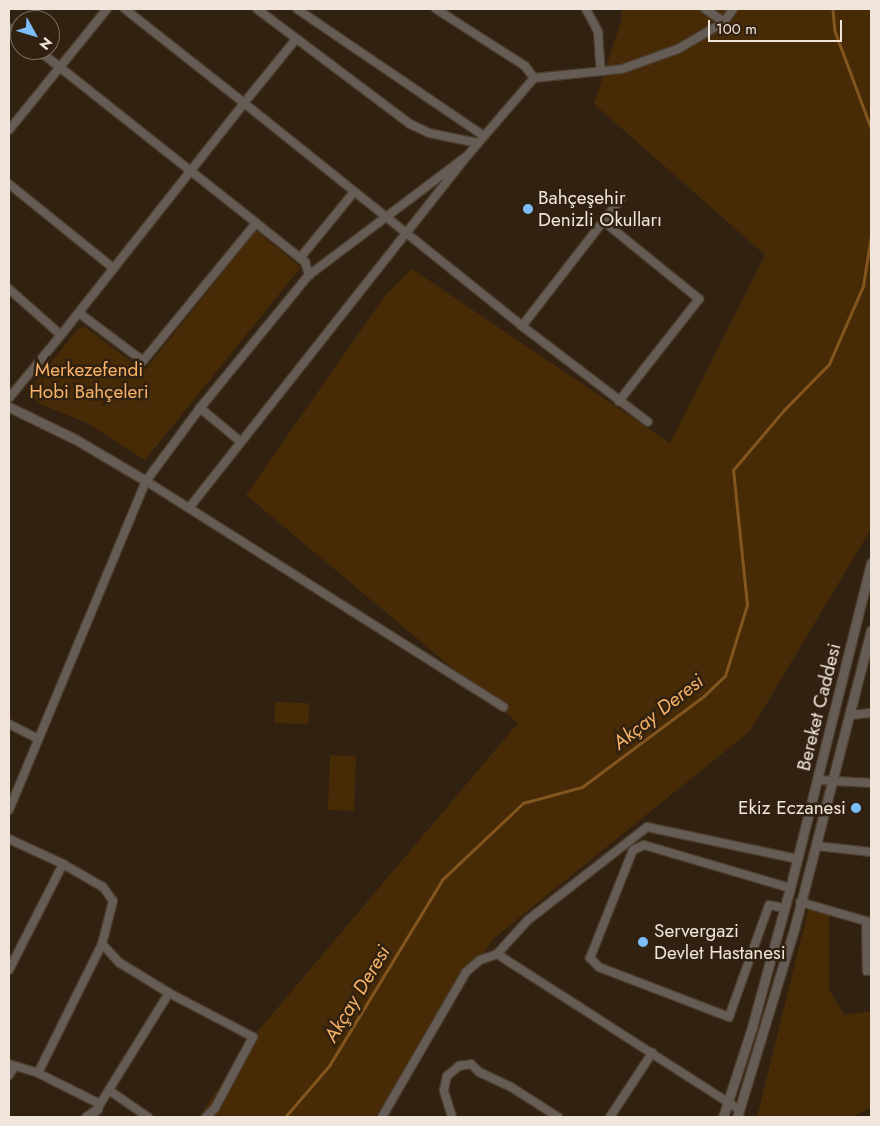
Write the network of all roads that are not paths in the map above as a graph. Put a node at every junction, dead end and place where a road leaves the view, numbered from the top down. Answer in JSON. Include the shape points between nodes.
{"nodes":[{"id":1,"x":107,"y":9,"type":"edge"},
{"id":2,"x":124,"y":9,"type":"edge"},
{"id":3,"x":258,"y":9,"type":"edge"},
{"id":4,"x":297,"y":9,"type":"edge"},
{"id":5,"x":436,"y":9,"type":"edge"},
{"id":6,"x":586,"y":9,"type":"edge"},
{"id":7,"x":706,"y":9,"type":"edge"},
{"id":8,"x":733,"y":9,"type":"edge"},
{"id":9,"x":724,"y":22,"type":"junction"},
{"id":10,"x":296,"y":39,"type":"junction"},
{"id":11,"x":50,"y":60,"type":"edge"},
{"id":12,"x":59,"y":67,"type":"junction"},
{"id":13,"x":601,"y":71,"type":"junction"},
{"id":14,"x":534,"y":78,"type":"junction"},
{"id":15,"x":244,"y":103,"type":"junction"},
{"id":16,"x":9,"y":130,"type":"edge"},
{"id":17,"x":481,"y":140,"type":"junction"},
{"id":18,"x":467,"y":156,"type":"junction"},
{"id":19,"x":193,"y":170,"type":"junction"},
{"id":20,"x":9,"y":184,"type":"edge"},
{"id":21,"x":354,"y":192,"type":"junction"},
{"id":22,"x":622,"y":196,"type":"dead end"},
{"id":23,"x":384,"y":216,"type":"junction"},
{"id":24,"x":603,"y":221,"type":"junction"},
{"id":25,"x":256,"y":223,"type":"junction"},
{"id":26,"x":406,"y":234,"type":"junction"},
{"id":27,"x":300,"y":258,"type":"junction"},
{"id":28,"x":113,"y":268,"type":"junction"},
{"id":29,"x":309,"y":275,"type":"junction"},
{"id":30,"x":9,"y":289,"type":"edge"},
{"id":31,"x":79,"y":313,"type":"junction"},
{"id":32,"x":522,"y":326,"type":"junction"},
{"id":33,"x":61,"y":334,"type":"junction"},
{"id":34,"x":9,"y":398,"type":"edge"},
{"id":35,"x":619,"y":401,"type":"junction"},
{"id":36,"x":9,"y":407,"type":"edge"},
{"id":37,"x":200,"y":408,"type":"junction"},
{"id":38,"x":648,"y":422,"type":"dead end"},
{"id":39,"x":241,"y":442,"type":"junction"},
{"id":40,"x":146,"y":482,"type":"junction"},
{"id":41,"x":189,"y":508,"type":"junction"},
{"id":42,"x":871,"y":564,"type":"edge"},
{"id":43,"x":871,"y":631,"type":"edge"},
{"id":44,"x":504,"y":707,"type":"dead end"},
{"id":45,"x":871,"y":713,"type":"edge"},
{"id":46,"x":851,"y":715,"type":"junction"},
{"id":47,"x":9,"y":724,"type":"edge"},
{"id":48,"x":38,"y":739,"type":"junction"},
{"id":49,"x":818,"y":780,"type":"junction"},
{"id":50,"x":834,"y":782,"type":"junction"},
{"id":51,"x":871,"y":782,"type":"edge"},
{"id":52,"x":9,"y":810,"type":"edge"},
{"id":53,"x":9,"y":839,"type":"edge"},
{"id":54,"x":816,"y":846,"type":"junction"},
{"id":55,"x":871,"y":852,"type":"edge"},
{"id":56,"x":798,"y":859,"type":"junction"},
{"id":57,"x":63,"y":864,"type":"junction"},
{"id":58,"x":790,"y":888,"type":"junction"},
{"id":59,"x":800,"y":902,"type":"junction"},
{"id":60,"x":784,"y":908,"type":"junction"},
{"id":61,"x":102,"y":944,"type":"junction"},
{"id":62,"x":497,"y":954,"type":"junction"},
{"id":63,"x":9,"y":970,"type":"edge"},
{"id":64,"x":871,"y":970,"type":"edge"},
{"id":65,"x":169,"y":993,"type":"junction"},
{"id":66,"x":652,"y":1053,"type":"junction"},
{"id":67,"x":12,"y":1065,"type":"edge"},
{"id":68,"x":38,"y":1073,"type":"junction"},
{"id":69,"x":9,"y":1075,"type":"edge"},
{"id":70,"x":110,"y":1091,"type":"junction"},
{"id":71,"x":728,"y":1103,"type":"junction"},
{"id":72,"x":96,"y":1110,"type":"edge"},
{"id":73,"x":741,"y":1115,"type":"edge"},
{"id":74,"x":86,"y":1117,"type":"edge"},
{"id":75,"x":148,"y":1117,"type":"edge"},
{"id":76,"x":206,"y":1117,"type":"edge"},
{"id":77,"x":382,"y":1117,"type":"edge"},
{"id":78,"x":452,"y":1117,"type":"edge"},
{"id":79,"x":558,"y":1117,"type":"edge"},
{"id":80,"x":610,"y":1117,"type":"edge"},
{"id":81,"x":723,"y":1117,"type":"edge"}],
"edges":[{"from":1,"to":12,"type":"street"},
{"from":2,"to":15,"type":"street"},
{"from":3,"to":10,"type":"street"},
{"from":4,"to":17,"type":"street"},
{"from":5,"to":14,"type":"street","via":[[526,66]]},
{"from":6,"to":13,"type":"street","via":[[598,32]]},
{"from":7,"to":9,"type":"street"},
{"from":8,"to":9,"type":"street"},
{"from":9,"to":13,"type":"street","via":[[678,49],[622,70]]},
{"from":10,"to":15,"type":"street"},
{"from":10,"to":17,"type":"street","via":[[410,124],[434,134]]},
{"from":11,"to":12,"type":"street"},
{"from":12,"to":16,"type":"street"},
{"from":12,"to":19,"type":"street"},
{"from":13,"to":14,"type":"street"},
{"from":14,"to":17,"type":"street"},
{"from":15,"to":19,"type":"street"},
{"from":15,"to":21,"type":"street"},
{"from":17,"to":18,"type":"street"},
{"from":18,"to":23,"type":"street"},
{"from":18,"to":26,"type":"street"},
{"from":19,"to":25,"type":"street"},
{"from":19,"to":28,"type":"street"},
{"from":20,"to":28,"type":"street"},
{"from":21,"to":23,"type":"street"},
{"from":21,"to":27,"type":"street"},
{"from":22,"to":24,"type":"street"},
{"from":23,"to":26,"type":"street"},
{"from":23,"to":29,"type":"street"},
{"from":24,"to":32,"type":"street"},
{"from":24,"to":35,"type":"street","via":[[699,299]]},
{"from":25,"to":27,"type":"street"},
{"from":25,"to":31,"type":"street","via":[[143,361]]},
{"from":26,"to":32,"type":"street"},
{"from":26,"to":39,"type":"street"},
{"from":27,"to":29,"type":"street"},
{"from":28,"to":31,"type":"street"},
{"from":29,"to":37,"type":"street"},
{"from":30,"to":33,"type":"street"},
{"from":31,"to":33,"type":"street"},
{"from":32,"to":35,"type":"street"},
{"from":33,"to":34,"type":"street"},
{"from":35,"to":38,"type":"street"},
{"from":36,"to":40,"type":"street","via":[[75,439]]},
{"from":37,"to":39,"type":"street"},
{"from":37,"to":40,"type":"street"},
{"from":39,"to":41,"type":"street"},
{"from":40,"to":41,"type":"street"},
{"from":40,"to":48,"type":"street"},
{"from":41,"to":44,"type":"street"},
{"from":42,"to":49,"type":"street","name":"Bereket Caddesi"},
{"from":43,"to":46,"type":"street","name":"Bereket Caddesi"},
{"from":45,"to":46,"type":"street"},
{"from":46,"to":50,"type":"street","name":"Bereket Caddesi"},
{"from":47,"to":48,"type":"street"},
{"from":48,"to":52,"type":"street"},
{"from":49,"to":50,"type":"street"},
{"from":49,"to":56,"type":"street","name":"Bereket Caddesi"},
{"from":50,"to":51,"type":"street"},
{"from":50,"to":54,"type":"street","name":"Bereket Caddesi"},
{"from":53,"to":57,"type":"street"},
{"from":54,"to":55,"type":"street"},
{"from":54,"to":59,"type":"street","name":"Bereket Caddesi"},
{"from":56,"to":58,"type":"street","name":"Bereket Caddesi"},
{"from":56,"to":62,"type":"street","via":[[647,827],[528,920]]},
{"from":57,"to":61,"type":"street","via":[[103,887],[113,901]]},
{"from":57,"to":63,"type":"street"},
{"from":58,"to":60,"type":"street","name":"Bereket Caddesi"},
{"from":58,"to":60,"type":"street","via":[[644,845],[633,850],[590,958],[599,967],[729,1017],[769,905]]},
{"from":59,"to":64,"type":"street","via":[[866,921],[867,971]]},
{"from":59,"to":73,"type":"street","name":"Bereket Caddesi"},
{"from":60,"to":71,"type":"street","name":"Bereket Caddesi"},
{"from":61,"to":65,"type":"street","via":[[120,963]]},
{"from":61,"to":68,"type":"street"},
{"from":62,"to":66,"type":"street"},
{"from":62,"to":77,"type":"street","via":[[480,960],[466,972]]},
{"from":65,"to":70,"type":"street"},
{"from":65,"to":76,"type":"street","via":[[253,1038],[215,1108]]},
{"from":66,"to":71,"type":"street"},
{"from":66,"to":80,"type":"street"},
{"from":67,"to":68,"type":"street"},
{"from":67,"to":69,"type":"street"},
{"from":68,"to":72,"type":"street"},
{"from":70,"to":72,"type":"street"},
{"from":70,"to":75,"type":"street"},
{"from":71,"to":73,"type":"street"},
{"from":71,"to":81,"type":"street","name":"Bereket Caddesi"},
{"from":72,"to":74,"type":"street"},
{"from":78,"to":79,"type":"street","via":[[444,1090],[447,1076],[459,1066],[471,1064],[479,1072],[511,1087]]}]}
